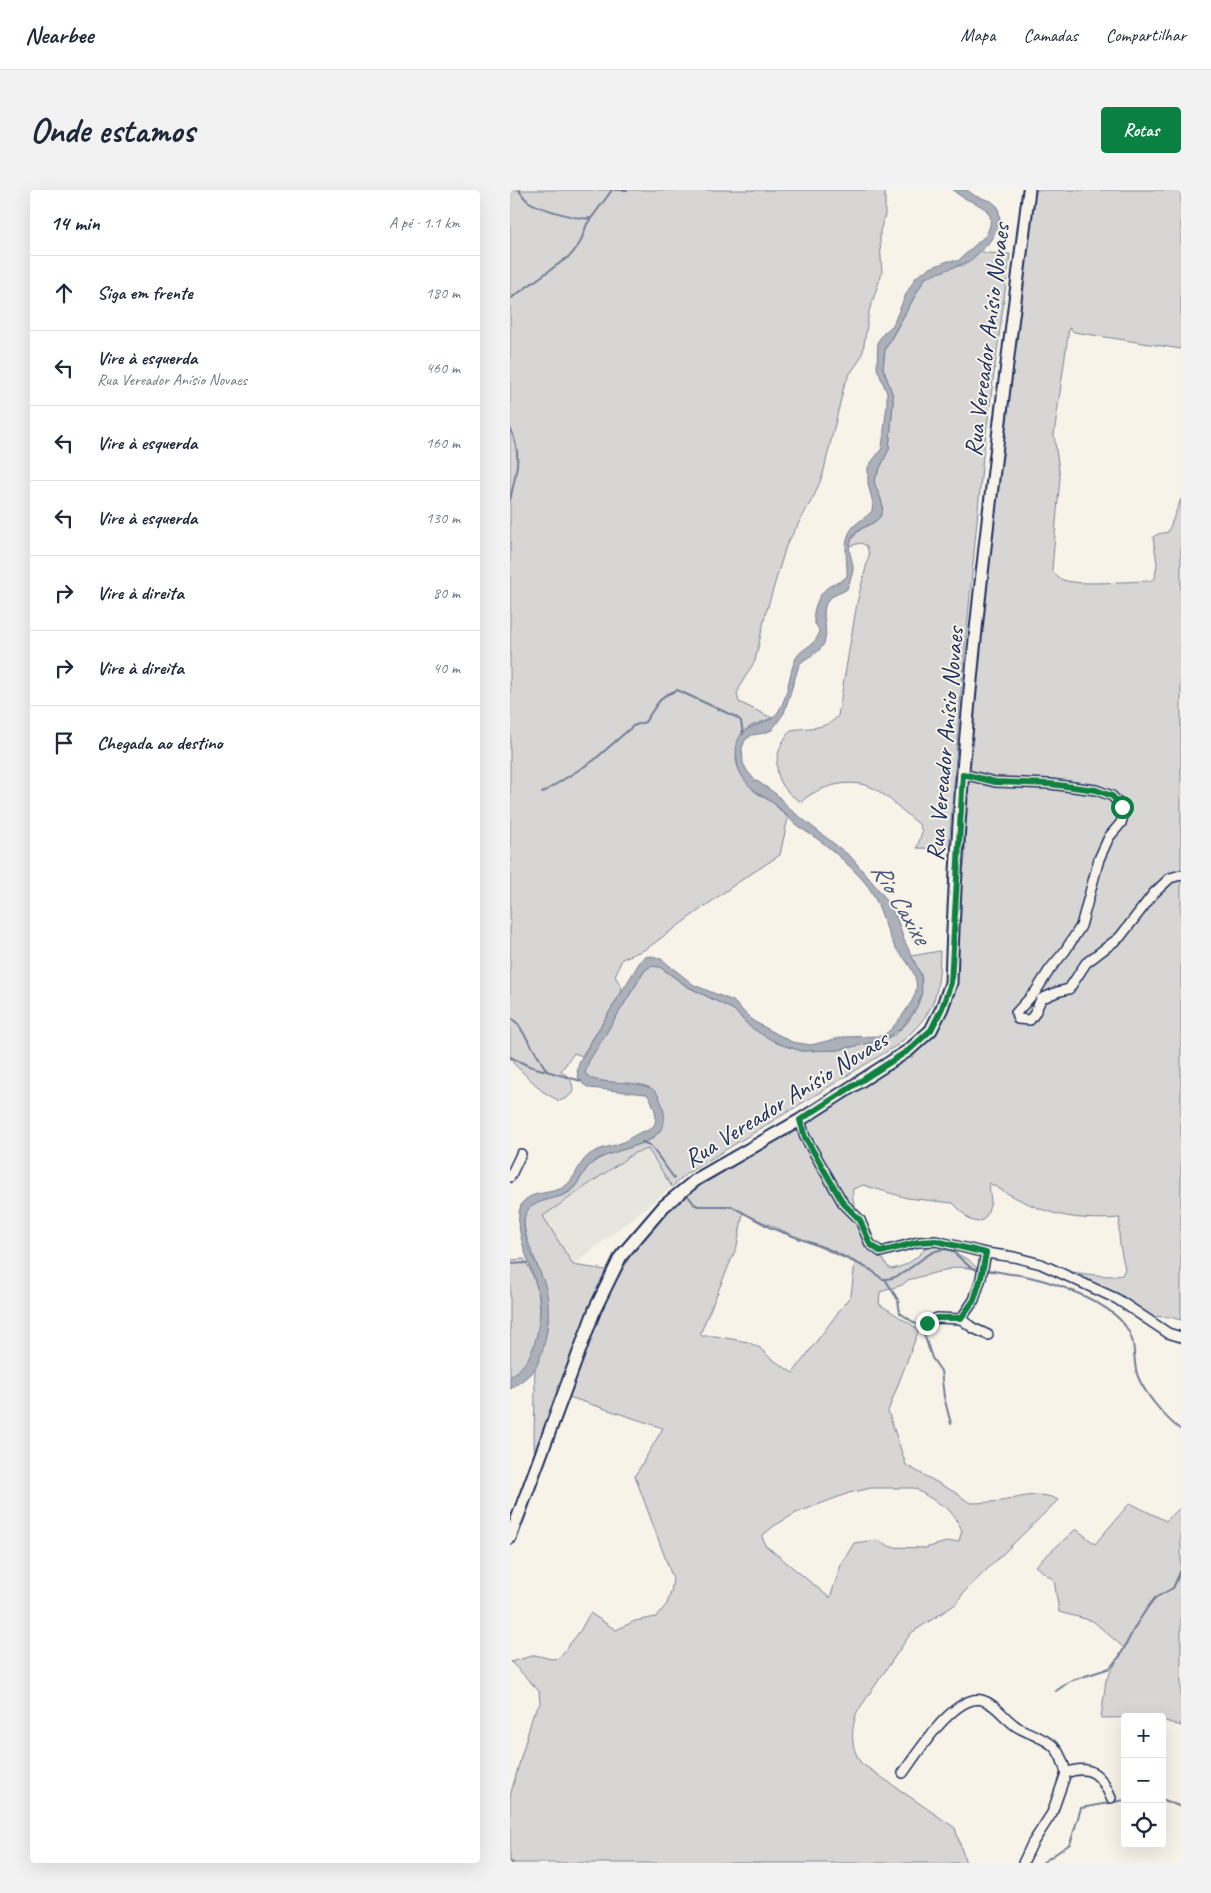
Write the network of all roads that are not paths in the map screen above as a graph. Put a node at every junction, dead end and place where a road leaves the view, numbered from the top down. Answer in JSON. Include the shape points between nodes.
{"nodes":[{"id":1,"x":1029,"y":190,"type":"edge"},
{"id":2,"x":963,"y":774,"type":"junction"},
{"id":3,"x":1181,"y":875,"type":"edge"},
{"id":4,"x":800,"y":1120,"type":"junction"},
{"id":5,"x":521,"y":1154,"type":"dead end"},
{"id":6,"x":510,"y":1177,"type":"edge"},
{"id":7,"x":986,"y":1253,"type":"junction"},
{"id":8,"x":961,"y":1318,"type":"junction"},
{"id":9,"x":927,"y":1323,"type":"dead end"},
{"id":10,"x":1168,"y":1332,"type":"junction"},
{"id":11,"x":988,"y":1335,"type":"dead end"},
{"id":12,"x":1181,"y":1337,"type":"edge"},
{"id":13,"x":1181,"y":1343,"type":"edge"},
{"id":14,"x":510,"y":1538,"type":"edge"},
{"id":15,"x":904,"y":1773,"type":"dead end"},
{"id":16,"x":1066,"y":1773,"type":"junction"},
{"id":17,"x":1110,"y":1798,"type":"dead end"},
{"id":18,"x":1023,"y":1863,"type":"edge"}],
"edges":[{"from":1,"to":2,"type":"main road","name":"Rua Vereador Anísio Novaes","via":[[985,541]]},
{"from":2,"to":3,"type":"street","via":[[995,782],[1096,790],[1112,796],[1122,807],[1121,823],[1109,837],[1099,859],[1081,926],[1036,991],[1016,1012],[1018,1019],[1030,1020],[1041,999],[1069,988],[1086,963],[1120,937],[1154,893],[1170,878]]},
{"from":2,"to":4,"type":"main road","name":"Rua Vereador Anísio Novaes","via":[[951,983],[942,1008],[931,1030],[909,1050]]},
{"from":4,"to":7,"type":"street","via":[[805,1137],[843,1203],[860,1220],[870,1244],[881,1252],[918,1242],[936,1241]]},
{"from":4,"to":14,"type":"main road","name":"Rua Vereador Anísio Novaes","via":[[697,1179],[664,1206],[621,1256],[595,1309]]},
{"from":5,"to":6,"type":"street"},
{"from":7,"to":8,"type":"street","via":[[974,1300]]},
{"from":7,"to":10,"type":"street","via":[[1014,1256],[1041,1264],[1117,1299]]},
{"from":8,"to":9,"type":"street","via":[[937,1318]]},
{"from":8,"to":11,"type":"street"},
{"from":10,"to":12,"type":"street"},
{"from":10,"to":13,"type":"street"},
{"from":15,"to":16,"type":"street","via":[[922,1744],[959,1706],[981,1700],[1017,1727],[1048,1740],[1058,1751]]},
{"from":16,"to":17,"type":"street","via":[[1075,1769],[1094,1773],[1103,1780]]},
{"from":16,"to":18,"type":"street","via":[[1052,1813]]}]}
